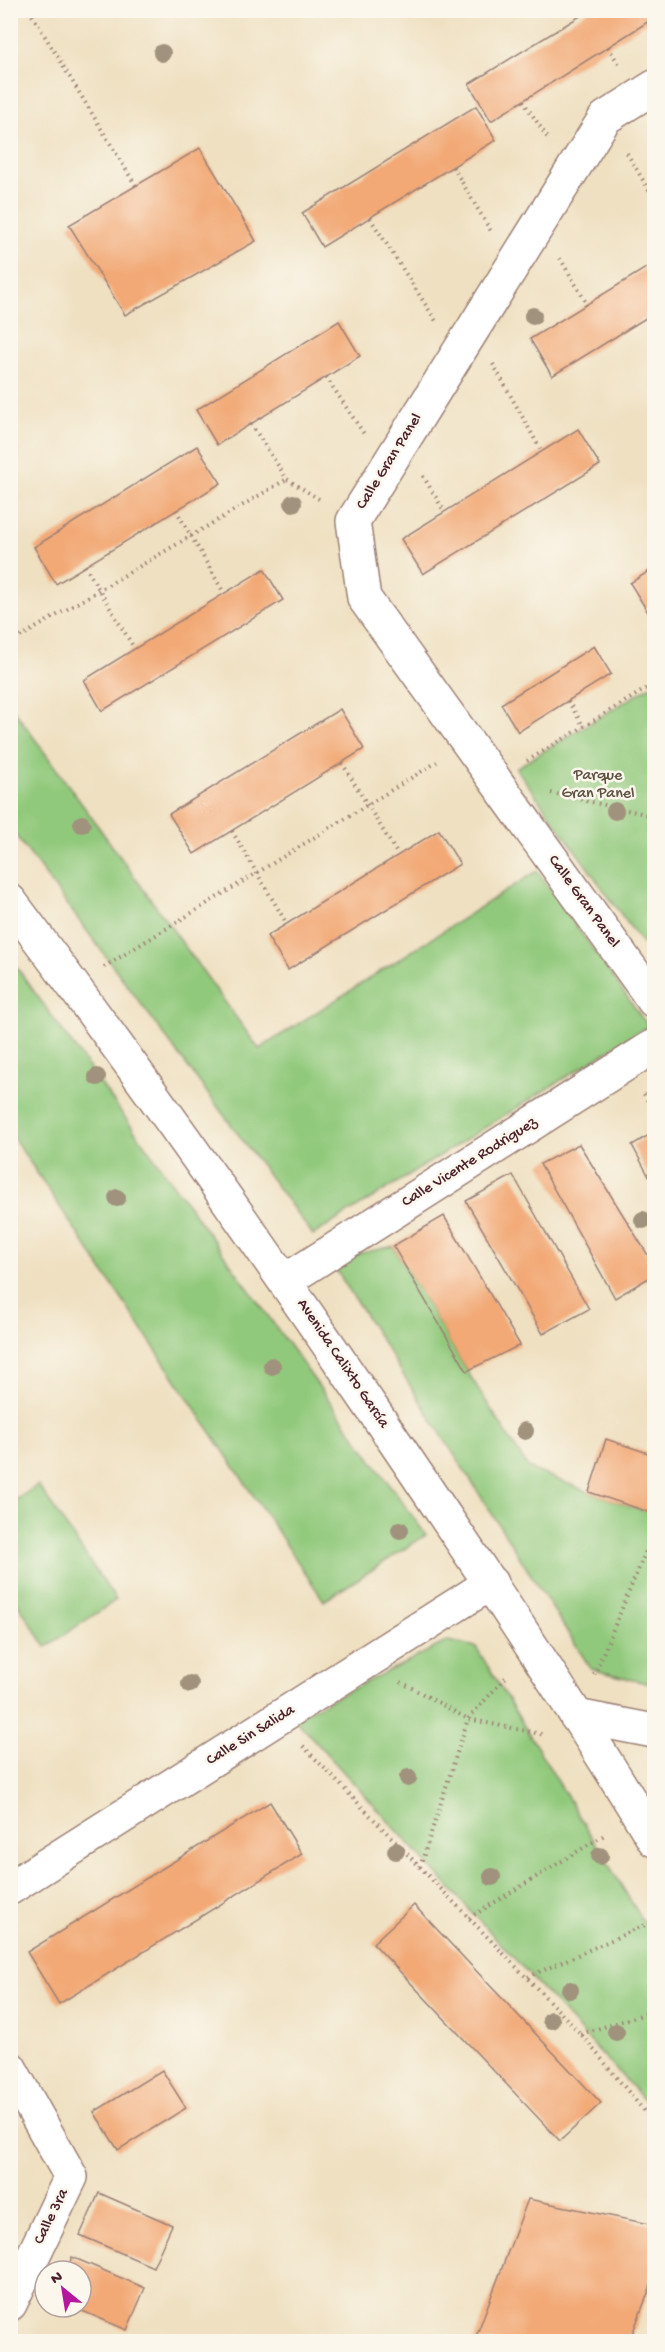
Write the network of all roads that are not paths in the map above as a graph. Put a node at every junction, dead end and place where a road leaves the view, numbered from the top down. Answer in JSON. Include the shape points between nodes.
{"nodes":[{"id":1,"x":654,"y":87,"type":"edge"},
{"id":2,"x":10,"y":901,"type":"edge"},
{"id":3,"x":654,"y":1001,"type":"edge"},
{"id":4,"x":654,"y":1046,"type":"edge"},
{"id":5,"x":285,"y":1281,"type":"junction"},
{"id":6,"x":491,"y":1583,"type":"junction"},
{"id":7,"x":576,"y":1716,"type":"junction"},
{"id":8,"x":654,"y":1731,"type":"edge"},
{"id":9,"x":647,"y":1827,"type":"edge"},
{"id":10,"x":10,"y":1888,"type":"edge"},
{"id":11,"x":10,"y":2068,"type":"edge"},
{"id":12,"x":10,"y":2304,"type":"edge"}],
"edges":[{"from":1,"to":3,"type":"street","name":"Calle Gran Panel","via":[[605,118],[353,521],[364,598]]},
{"from":2,"to":5,"type":"street","name":"Avenida Calixto García"},
{"from":4,"to":5,"type":"street","name":"Calle Vicente Rodriguez"},
{"from":5,"to":6,"type":"street","name":"Avenida Calixto García"},
{"from":6,"to":7,"type":"street","name":"Avenida Calixto García"},
{"from":6,"to":10,"type":"street","name":"Calle Sin Salida"},
{"from":7,"to":8,"type":"street"},
{"from":7,"to":9,"type":"street","name":"Avenida Calixto García"},
{"from":11,"to":12,"type":"street","name":"Calle 3ra","via":[[71,2178]]}]}
